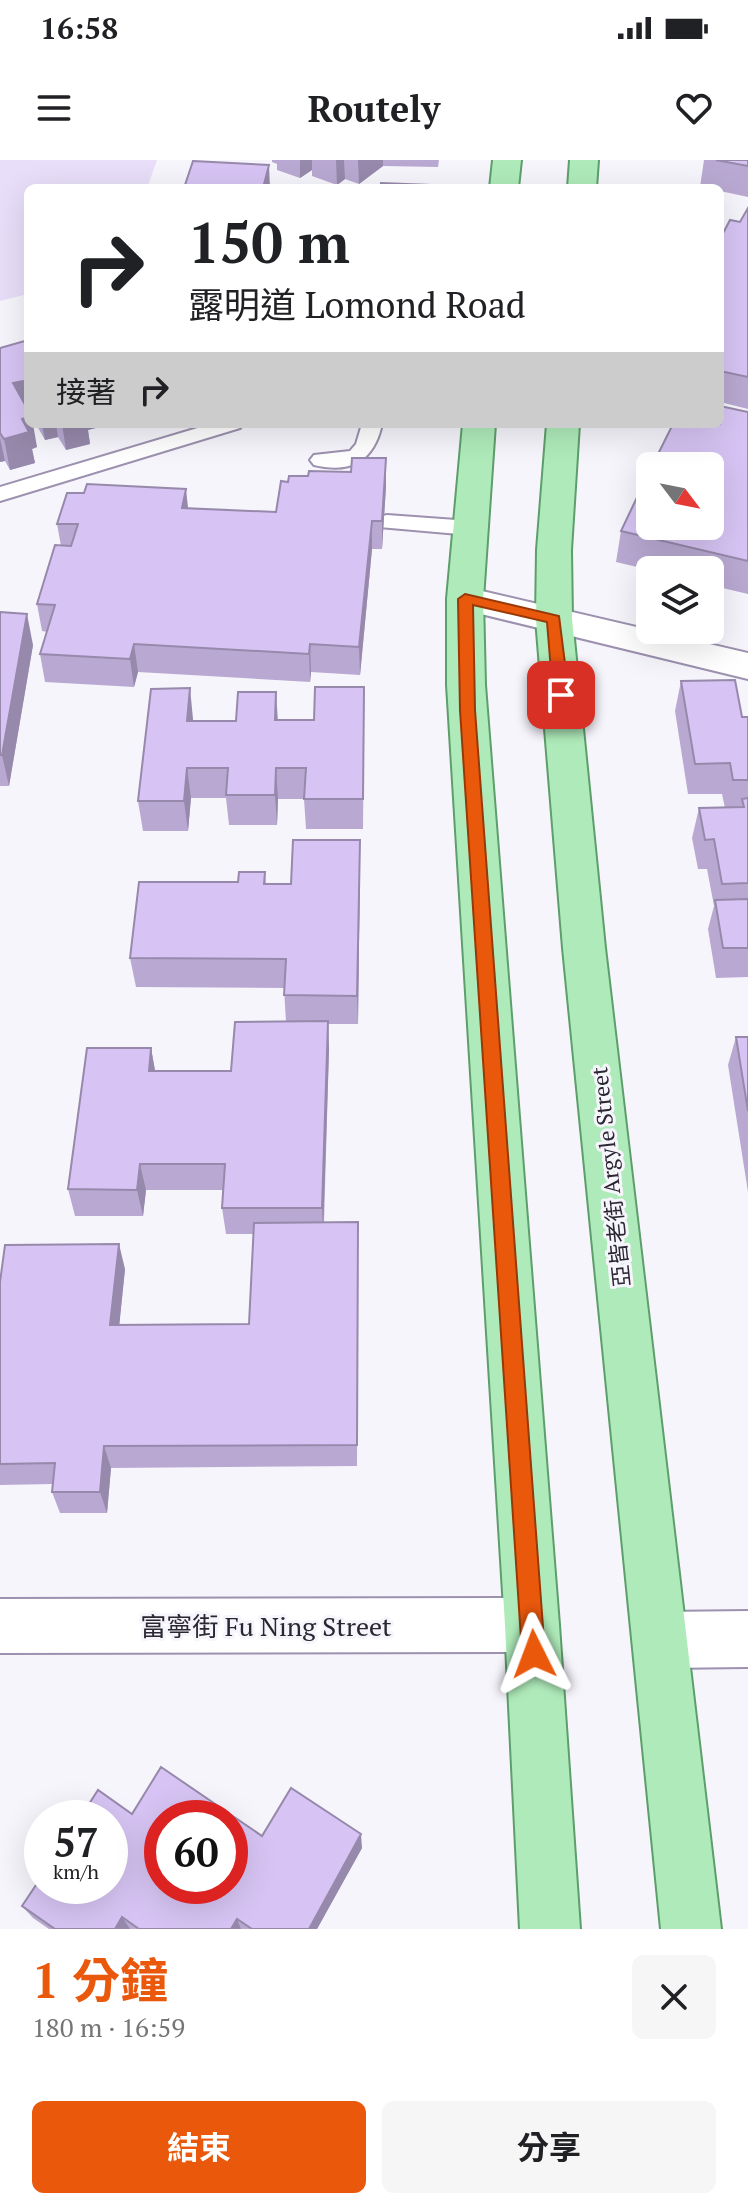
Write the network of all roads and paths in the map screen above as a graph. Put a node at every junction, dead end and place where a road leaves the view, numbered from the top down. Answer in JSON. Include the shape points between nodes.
{"nodes":[{"id":1,"x":507,"y":160,"type":"edge"},
{"id":2,"x":584,"y":160,"type":"edge"},
{"id":3,"x":504,"y":184,"type":"edge"},
{"id":4,"x":582,"y":184,"type":"edge"},
{"id":5,"x":220,"y":428,"type":"edge"},
{"id":6,"x":371,"y":428,"type":"edge"},
{"id":7,"x":472,"y":428,"type":"edge"},
{"id":8,"x":563,"y":428,"type":"edge"},
{"id":9,"x":321,"y":460,"type":"dead end"},
{"id":10,"x":0,"y":494,"type":"edge"},
{"id":11,"x":387,"y":522,"type":"edge"},
{"id":12,"x":470,"y":528,"type":"junction"},
{"id":13,"x":465,"y":599,"type":"junction"},
{"id":14,"x":554,"y":619,"type":"junction"},
{"id":15,"x":748,"y":666,"type":"edge"},
{"id":16,"x":532,"y":1625,"type":"junction"},
{"id":17,"x":0,"y":1626,"type":"edge"},
{"id":18,"x":748,"y":1639,"type":"edge"},
{"id":19,"x":662,"y":1640,"type":"junction"},
{"id":20,"x":550,"y":1929,"type":"edge"},
{"id":21,"x":691,"y":1929,"type":"edge"}],
"edges":[{"from":1,"to":3,"type":"main road"},
{"from":2,"to":4,"type":"main road"},
{"from":5,"to":10,"type":"lane"},
{"from":6,"to":9,"type":"lane","via":[[362,453]]},
{"from":7,"to":12,"type":"main road"},
{"from":8,"to":14,"type":"main road","name":"亞皆老街 Argyle Street"},
{"from":11,"to":12,"type":"lane"},
{"from":12,"to":13,"type":"main road"},
{"from":13,"to":14,"type":"street"},
{"from":13,"to":16,"type":"main road","via":[[467,710]]},
{"from":14,"to":15,"type":"street"},
{"from":14,"to":19,"type":"main road","name":"亞皆老街 Argyle Street","via":[[584,948]]},
{"from":16,"to":17,"type":"street","name":"富寧街 Fu Ning Street"},
{"from":16,"to":20,"type":"main road"},
{"from":18,"to":19,"type":"street"},
{"from":19,"to":21,"type":"main road","name":"亞皆老街 Argyle Street"}]}
